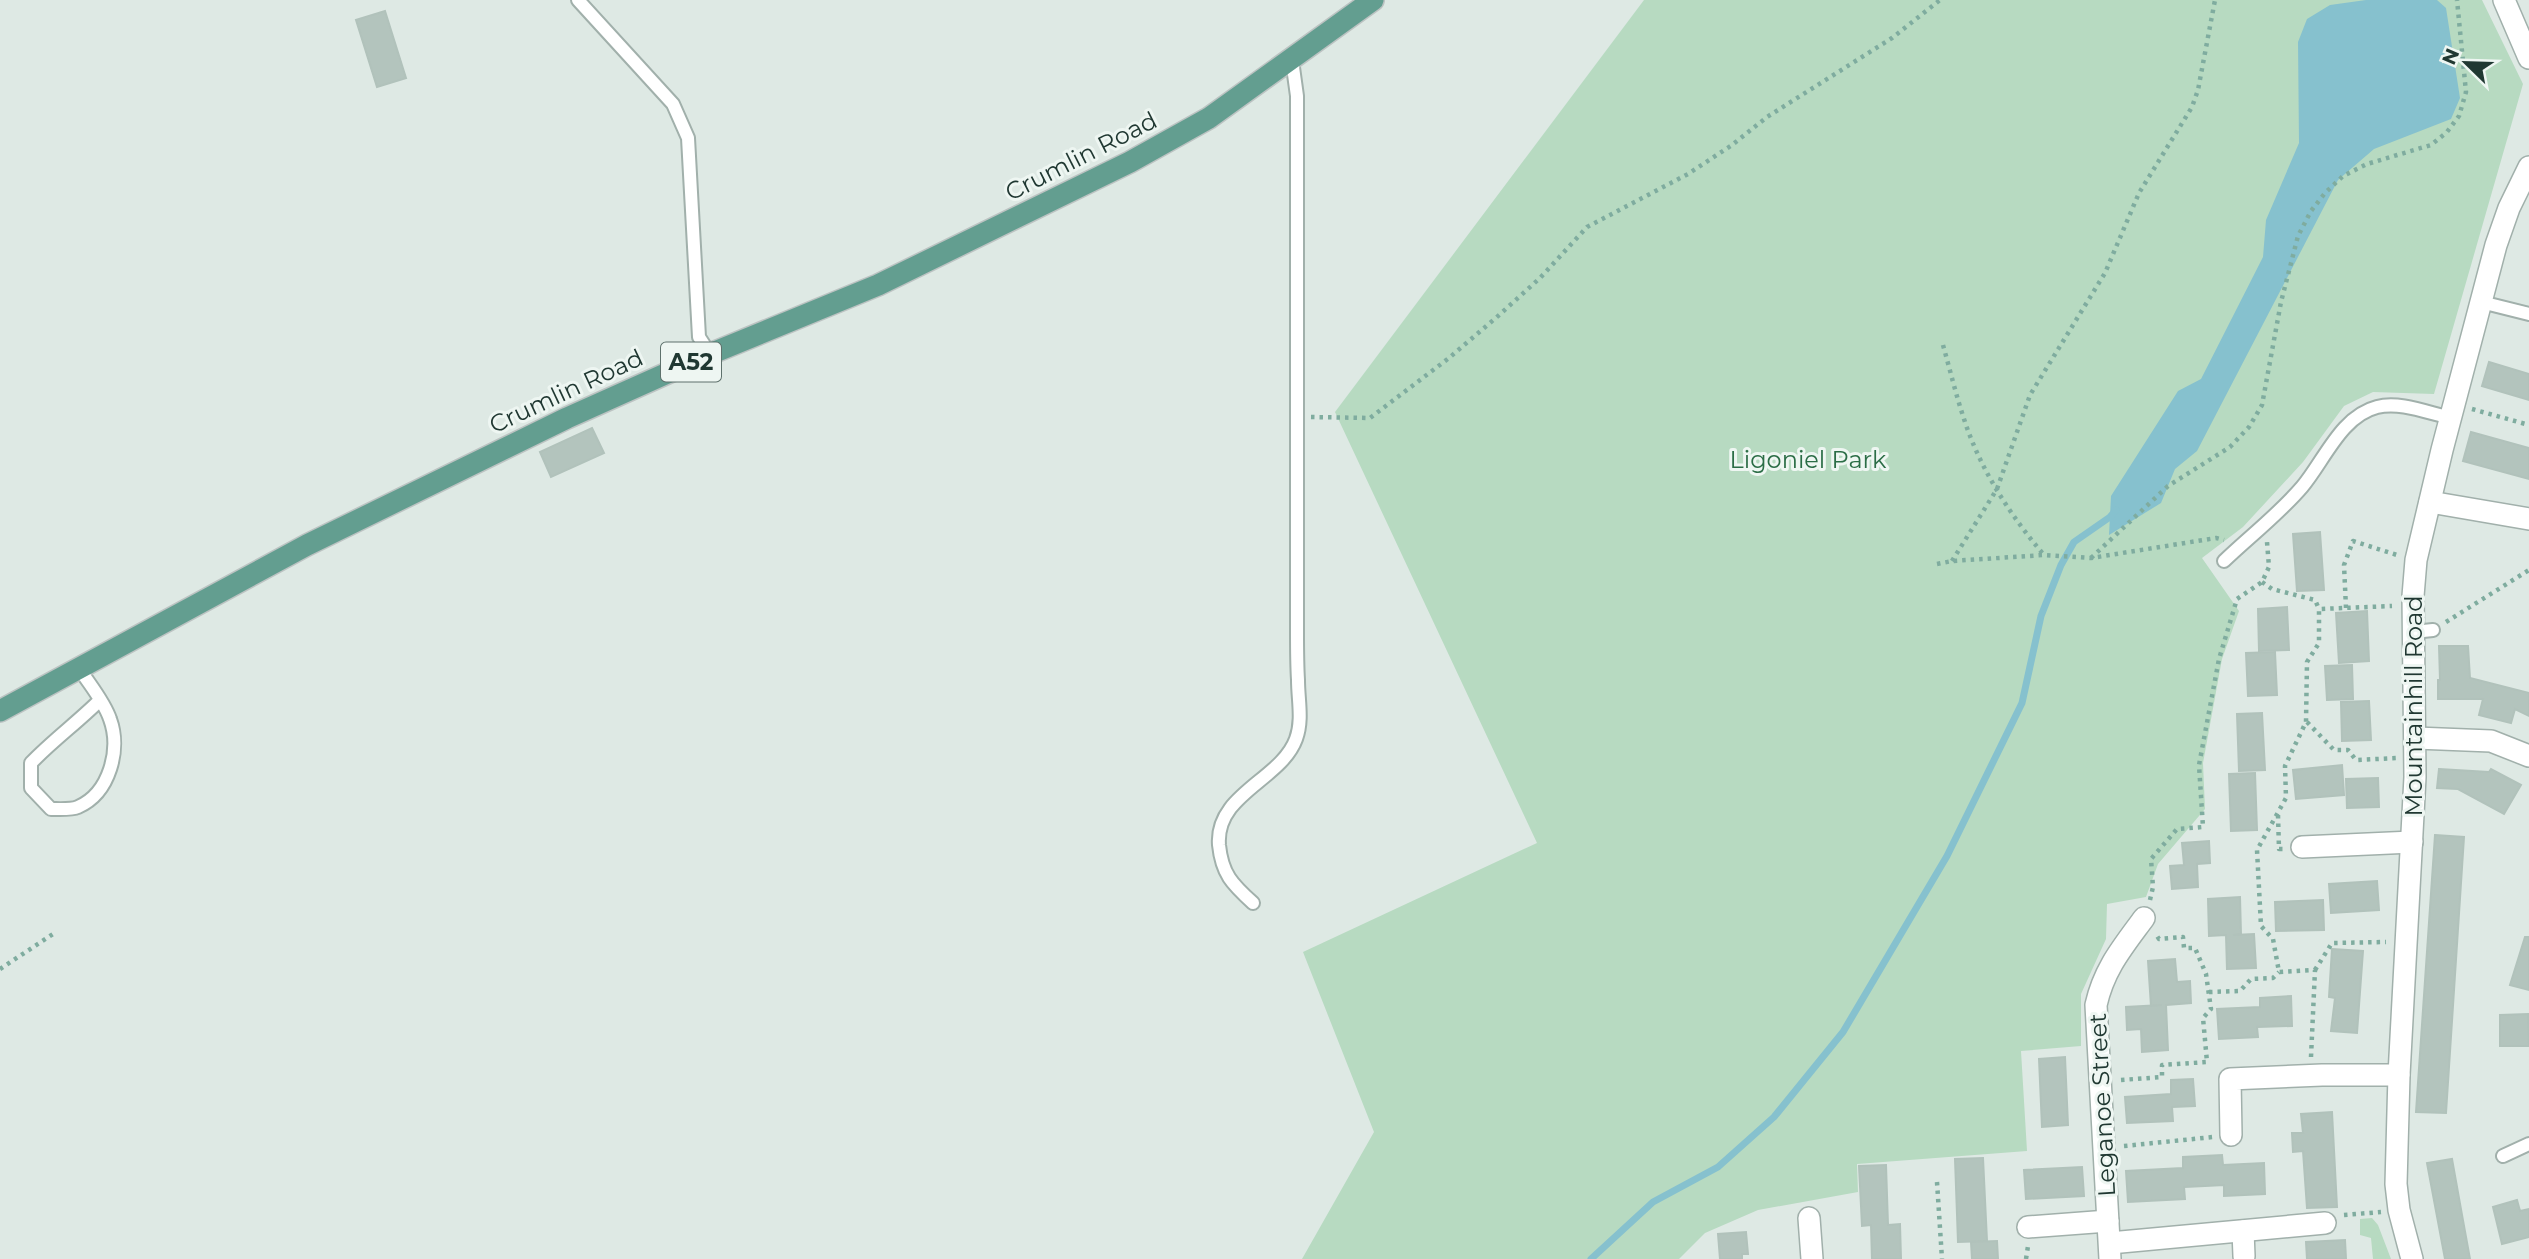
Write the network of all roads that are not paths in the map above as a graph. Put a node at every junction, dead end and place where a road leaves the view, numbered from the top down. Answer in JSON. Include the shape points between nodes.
{"nodes":[{"id":1,"x":578,"y":0,"type":"edge"},
{"id":2,"x":1373,"y":0,"type":"edge"},
{"id":3,"x":2504,"y":0,"type":"edge"},
{"id":4,"x":2529,"y":58,"type":"edge"},
{"id":5,"x":1292,"y":60,"type":"junction"},
{"id":6,"x":2529,"y":167,"type":"edge"},
{"id":7,"x":2481,"y":302,"type":"junction"},
{"id":8,"x":2529,"y":314,"type":"edge"},
{"id":9,"x":710,"y":354,"type":"junction"},
{"id":10,"x":2453,"y":411,"type":"junction"},
{"id":11,"x":2430,"y":502,"type":"junction"},
{"id":12,"x":2529,"y":519,"type":"edge"},
{"id":13,"x":2224,"y":561,"type":"dead end"},
{"id":14,"x":79,"y":668,"type":"junction"},
{"id":15,"x":100,"y":700,"type":"junction"},
{"id":16,"x":0,"y":711,"type":"edge"},
{"id":17,"x":2415,"y":747,"type":"junction"},
{"id":18,"x":2529,"y":756,"type":"edge"},
{"id":19,"x":2412,"y":842,"type":"junction"},
{"id":20,"x":2302,"y":847,"type":"dead end"},
{"id":21,"x":1253,"y":903,"type":"dead end"},
{"id":22,"x":2144,"y":918,"type":"road end"},
{"id":23,"x":2399,"y":1075,"type":"junction"},
{"id":24,"x":2231,"y":1135,"type":"road end"},
{"id":25,"x":2529,"y":1144,"type":"edge"},
{"id":26,"x":2503,"y":1156,"type":"dead end"},
{"id":27,"x":1809,"y":1218,"type":"dead end"},
{"id":28,"x":2108,"y":1222,"type":"junction"},
{"id":29,"x":2325,"y":1223,"type":"road end"},
{"id":30,"x":2028,"y":1227,"type":"dead end"},
{"id":31,"x":2243,"y":1231,"type":"junction"},
{"id":32,"x":2110,"y":1251,"type":"edge"},
{"id":33,"x":2244,"y":1256,"type":"dead end"},
{"id":34,"x":1812,"y":1259,"type":"edge"},
{"id":35,"x":2412,"y":1259,"type":"edge"}],
"edges":[{"from":1,"to":9,"type":"lane","via":[[673,104],[688,138],[699,337]]},
{"from":2,"to":5,"type":"main road","name":"Crumlin Road","number":"A52"},
{"from":3,"to":4,"type":"street"},
{"from":5,"to":9,"type":"main road","name":"Crumlin Road","number":"A52","via":[[1209,118],[1130,162],[877,285]]},
{"from":5,"to":21,"type":"lane","via":[[1297,96],[1300,714],[1297,737],[1288,755],[1231,807],[1219,839],[1221,861],[1230,881]]},
{"from":6,"to":7,"type":"street","name":"Mountainhill Road","via":[[2509,208]]},
{"from":7,"to":8,"type":"lane"},
{"from":7,"to":10,"type":"street","name":"Mountainhill Road"},
{"from":9,"to":14,"type":"main road","name":"Crumlin Road","number":"A52","via":[[307,545]]},
{"from":10,"to":11,"type":"street","name":"Mountainhill Road"},
{"from":10,"to":13,"type":"lane","via":[[2380,406],[2362,412],[2347,425],[2302,487]]},
{"from":11,"to":12,"type":"street"},
{"from":11,"to":17,"type":"street","name":"Mountainhill Road","via":[[2413,605],[2423,631]]},
{"from":14,"to":15,"type":"lane"},
{"from":14,"to":16,"type":"main road","name":"Crumlin Road","number":"A52"},
{"from":15,"to":15,"type":"lane","via":[[116,743],[111,769],[97,792],[77,807],[51,809],[31,788],[32,763]]},
{"from":17,"to":18,"type":"street","via":[[2491,741]]},
{"from":17,"to":19,"type":"street","name":"Mountainhill Road"},
{"from":19,"to":20,"type":"street"},
{"from":19,"to":23,"type":"street","name":"Mountainhill Road"},
{"from":22,"to":28,"type":"street","name":"Leganoe Street","via":[[2110,965],[2096,1005]]},
{"from":23,"to":24,"type":"street","via":[[2230,1079]]},
{"from":23,"to":35,"type":"street","name":"Mountainhill Road","via":[[2396,1184]]},
{"from":25,"to":26,"type":"lane"},
{"from":27,"to":34,"type":"street"},
{"from":28,"to":30,"type":"street","name":"Leganoe Street"},
{"from":28,"to":32,"type":"street","name":"Leganoe Street"},
{"from":29,"to":31,"type":"street"},
{"from":31,"to":32,"type":"street"},
{"from":31,"to":33,"type":"street"}]}
